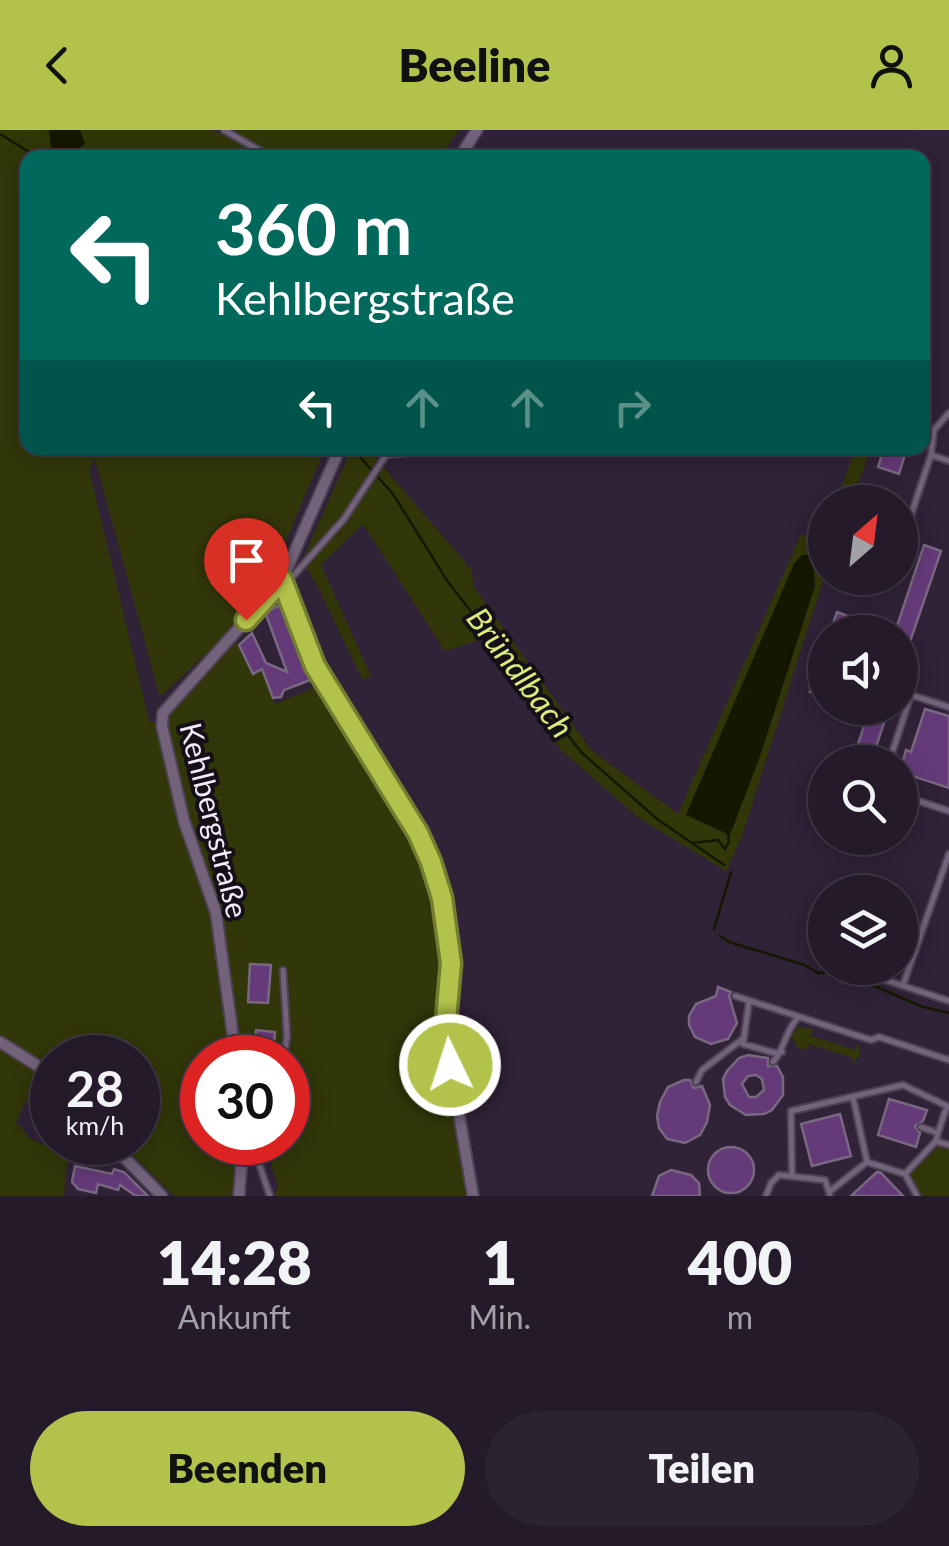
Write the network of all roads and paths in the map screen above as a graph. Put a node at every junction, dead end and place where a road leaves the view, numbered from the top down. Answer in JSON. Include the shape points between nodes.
{"nodes":[{"id":1,"x":224,"y":130,"type":"edge"},
{"id":2,"x":259,"y":150,"type":"edge"},
{"id":3,"x":949,"y":413,"type":"edge"},
{"id":4,"x":337,"y":455,"type":"edge"},
{"id":5,"x":386,"y":455,"type":"edge"},
{"id":6,"x":930,"y":455,"type":"junction"},
{"id":7,"x":949,"y":461,"type":"edge"},
{"id":8,"x":918,"y":492,"type":"edge"},
{"id":9,"x":282,"y":580,"type":"junction"},
{"id":10,"x":949,"y":707,"type":"edge"},
{"id":11,"x":894,"y":745,"type":"edge"},
{"id":12,"x":918,"y":801,"type":"edge"},
{"id":13,"x":949,"y":811,"type":"edge"},
{"id":14,"x":949,"y":854,"type":"edge"},
{"id":15,"x":283,"y":970,"type":"dead end"},
{"id":16,"x":900,"y":985,"type":"edge"},
{"id":17,"x":903,"y":986,"type":"junction"},
{"id":18,"x":734,"y":996,"type":"dead end"},
{"id":19,"x":949,"y":1000,"type":"edge"},
{"id":20,"x":749,"y":1002,"type":"junction"},
{"id":21,"x":797,"y":1019,"type":"junction"},
{"id":22,"x":233,"y":1035,"type":"edge"},
{"id":23,"x":287,"y":1035,"type":"edge"},
{"id":24,"x":744,"y":1038,"type":"junction"},
{"id":25,"x":0,"y":1042,"type":"edge"},
{"id":26,"x":782,"y":1052,"type":"junction"},
{"id":27,"x":949,"y":1060,"type":"edge"},
{"id":28,"x":30,"y":1061,"type":"edge"},
{"id":29,"x":774,"y":1062,"type":"dead end"},
{"id":30,"x":696,"y":1082,"type":"dead end"},
{"id":31,"x":854,"y":1097,"type":"junction"},
{"id":32,"x":922,"y":1128,"type":"dead end"},
{"id":33,"x":938,"y":1133,"type":"junction"},
{"id":34,"x":936,"y":1141,"type":"junction"},
{"id":35,"x":949,"y":1146,"type":"edge"},
{"id":36,"x":867,"y":1162,"type":"junction"},
{"id":37,"x":132,"y":1165,"type":"edge"},
{"id":38,"x":242,"y":1165,"type":"edge"},
{"id":39,"x":260,"y":1165,"type":"edge"},
{"id":40,"x":792,"y":1174,"type":"junction"},
{"id":41,"x":904,"y":1174,"type":"junction"},
{"id":42,"x":829,"y":1194,"type":"edge"},
{"id":43,"x":162,"y":1196,"type":"edge"},
{"id":44,"x":239,"y":1196,"type":"edge"},
{"id":45,"x":270,"y":1196,"type":"edge"},
{"id":46,"x":472,"y":1196,"type":"edge"},
{"id":47,"x":766,"y":1196,"type":"edge"},
{"id":48,"x":918,"y":1196,"type":"edge"}],
"edges":[{"from":1,"to":2,"type":"lane"},
{"from":3,"to":6,"type":"lane","via":[[934,430]]},
{"from":4,"to":9,"type":"street"},
{"from":5,"to":9,"type":"lane","via":[[344,519]]},
{"from":6,"to":7,"type":"lane"},
{"from":6,"to":8,"type":"lane"},
{"from":9,"to":22,"type":"street","name":"Kehlbergstraße","via":[[163,714],[184,822],[216,913]]},
{"from":9,"to":46,"type":"street","via":[[315,666],[424,844],[442,898],[451,963],[445,1032]]},
{"from":10,"to":11,"type":"lane","via":[[910,695]]},
{"from":12,"to":13,"type":"lane"},
{"from":14,"to":17,"type":"lane"},
{"from":15,"to":23,"type":"lane"},
{"from":16,"to":17,"type":"lane"},
{"from":17,"to":19,"type":"lane"},
{"from":18,"to":20,"type":"lane"},
{"from":20,"to":21,"type":"lane"},
{"from":20,"to":24,"type":"lane"},
{"from":21,"to":26,"type":"lane"},
{"from":21,"to":27,"type":"lane"},
{"from":24,"to":26,"type":"lane","via":[[743,1044]]},
{"from":24,"to":30,"type":"lane"},
{"from":25,"to":28,"type":"street"},
{"from":26,"to":29,"type":"lane"},
{"from":31,"to":33,"type":"lane","via":[[903,1085],[947,1106]]},
{"from":31,"to":36,"type":"lane"},
{"from":31,"to":40,"type":"lane","via":[[791,1112]]},
{"from":32,"to":33,"type":"lane"},
{"from":33,"to":34,"type":"lane"},
{"from":34,"to":35,"type":"lane"},
{"from":34,"to":41,"type":"lane"},
{"from":36,"to":41,"type":"lane"},
{"from":36,"to":42,"type":"lane"},
{"from":37,"to":43,"type":"street"},
{"from":38,"to":44,"type":"street"},
{"from":39,"to":45,"type":"lane"},
{"from":40,"to":42,"type":"lane","via":[[825,1180]]},
{"from":40,"to":47,"type":"lane","via":[[779,1175]]},
{"from":41,"to":48,"type":"lane"}]}
